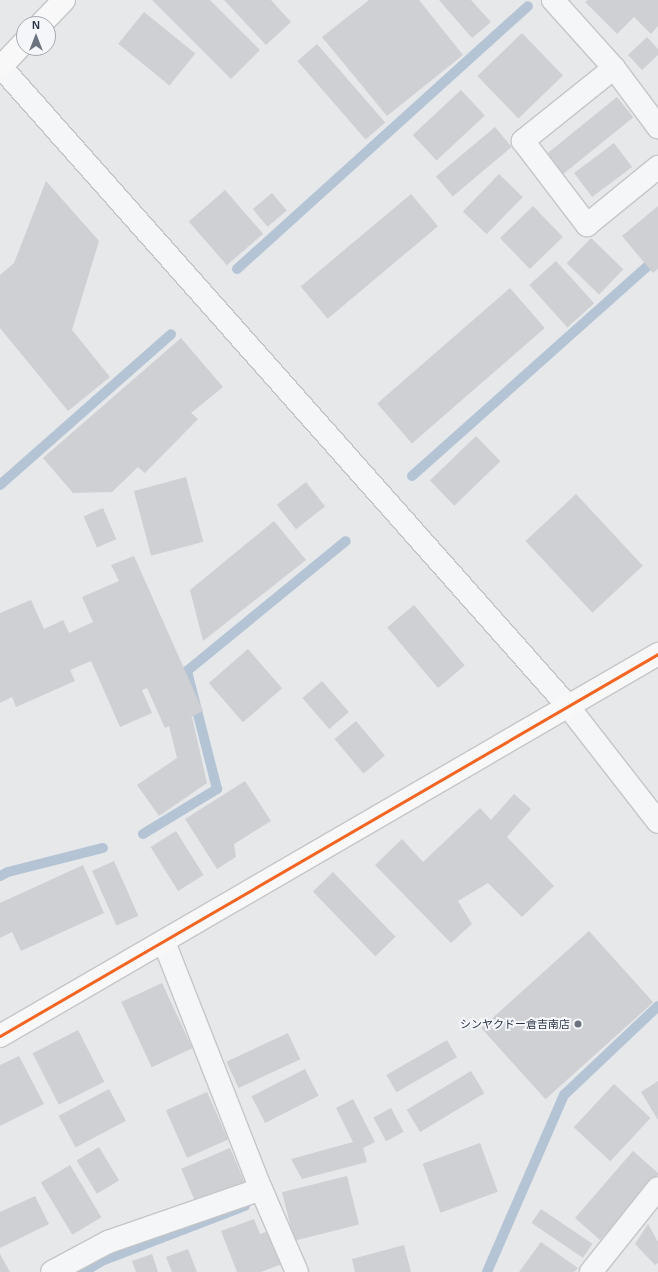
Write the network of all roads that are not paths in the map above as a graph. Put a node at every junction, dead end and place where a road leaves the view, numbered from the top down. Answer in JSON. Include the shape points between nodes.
{"nodes":[{"id":1,"x":64,"y":0,"type":"edge"},
{"id":2,"x":553,"y":0,"type":"edge"},
{"id":3,"x":49,"y":16,"type":"edge"},
{"id":4,"x":16,"y":50,"type":"edge"},
{"id":5,"x":0,"y":67,"type":"edge"},
{"id":6,"x":614,"y":68,"type":"junction"},
{"id":7,"x":658,"y":127,"type":"edge"},
{"id":8,"x":658,"y":167,"type":"edge"},
{"id":9,"x":658,"y":654,"type":"edge"},
{"id":10,"x":567,"y":705,"type":"junction"},
{"id":11,"x":658,"y":822,"type":"edge"},
{"id":12,"x":164,"y":942,"type":"junction"},
{"id":13,"x":0,"y":1036,"type":"edge"},
{"id":14,"x":658,"y":1188,"type":"edge"},
{"id":15,"x":261,"y":1189,"type":"junction"},
{"id":16,"x":52,"y":1272,"type":"edge"},
{"id":17,"x":297,"y":1272,"type":"edge"},
{"id":18,"x":591,"y":1272,"type":"edge"}],
"edges":[{"from":1,"to":3,"type":"main road"},
{"from":2,"to":6,"type":"street"},
{"from":4,"to":5,"type":"main road"},
{"from":5,"to":10,"type":"street"},
{"from":6,"to":7,"type":"street"},
{"from":6,"to":8,"type":"street","via":[[523,141],[587,225]]},
{"from":9,"to":10,"type":"main road"},
{"from":10,"to":11,"type":"street"},
{"from":10,"to":12,"type":"main road"},
{"from":12,"to":13,"type":"main road"},
{"from":12,"to":15,"type":"street"},
{"from":14,"to":18,"type":"street"},
{"from":15,"to":16,"type":"street","via":[[108,1242]]},
{"from":15,"to":17,"type":"street"}]}
